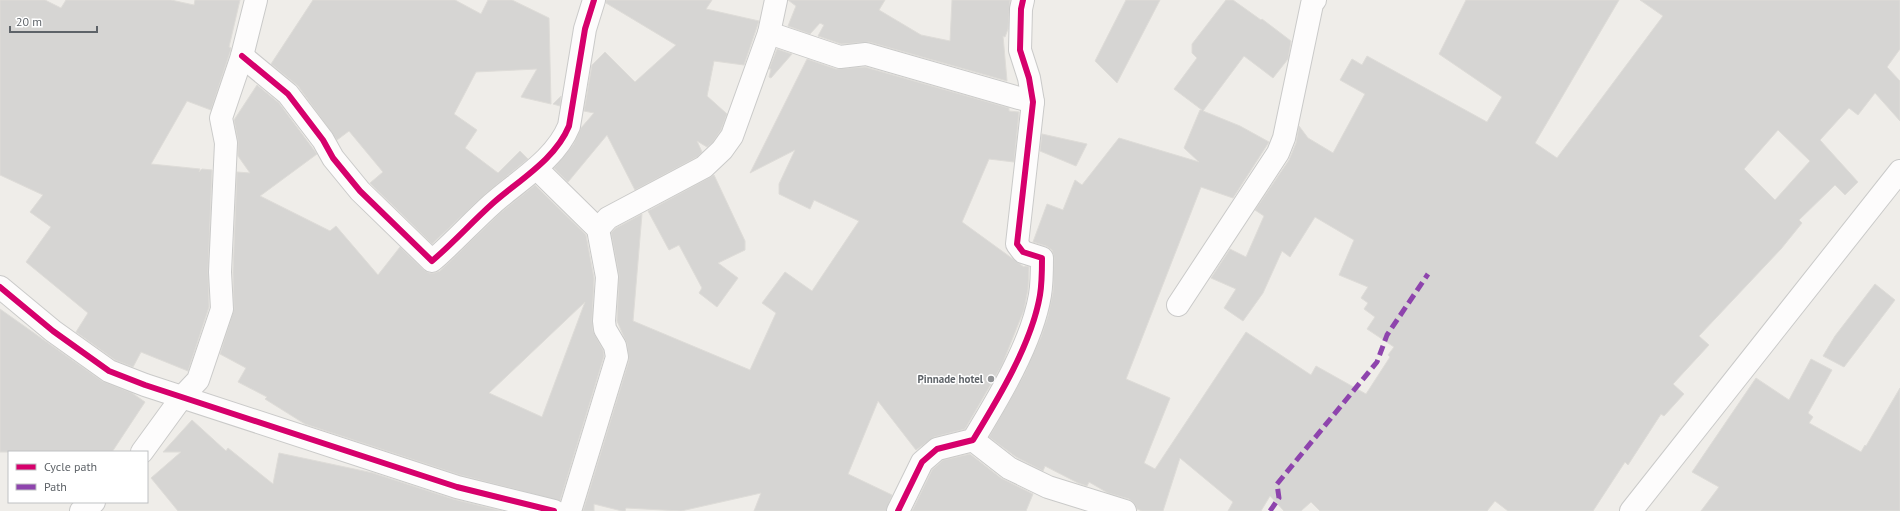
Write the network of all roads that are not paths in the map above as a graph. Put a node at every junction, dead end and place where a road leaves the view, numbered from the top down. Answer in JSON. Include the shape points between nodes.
{"nodes":[{"id":1,"x":256,"y":0,"type":"edge"},
{"id":2,"x":594,"y":0,"type":"edge"},
{"id":3,"x":1024,"y":0,"type":"edge"},
{"id":4,"x":1315,"y":0,"type":"edge"},
{"id":5,"x":774,"y":1,"type":"edge"},
{"id":6,"x":769,"y":33,"type":"junction"},
{"id":7,"x":242,"y":56,"type":"junction"},
{"id":8,"x":1033,"y":102,"type":"junction"},
{"id":9,"x":537,"y":169,"type":"junction"},
{"id":10,"x":1900,"y":171,"type":"edge"},
{"id":11,"x":598,"y":229,"type":"junction"},
{"id":12,"x":0,"y":287,"type":"edge"},
{"id":13,"x":1178,"y":305,"type":"dead end"},
{"id":14,"x":182,"y":397,"type":"junction"},
{"id":15,"x":973,"y":440,"type":"junction"},
{"id":16,"x":143,"y":451,"type":"edge"},
{"id":17,"x":93,"y":503,"type":"edge"},
{"id":18,"x":81,"y":511,"type":"edge"},
{"id":19,"x":554,"y":511,"type":"edge"},
{"id":20,"x":570,"y":511,"type":"edge"},
{"id":21,"x":898,"y":511,"type":"edge"},
{"id":22,"x":1125,"y":511,"type":"edge"},
{"id":23,"x":1631,"y":511,"type":"edge"}],
"edges":[{"from":1,"to":7,"type":"street"},
{"from":2,"to":9,"type":"street","via":[[585,29],[569,126]]},
{"from":3,"to":8,"type":"street","via":[[1020,9],[1020,50]]},
{"from":4,"to":13,"type":"street","via":[[1312,4],[1284,138],[1278,153]]},
{"from":5,"to":6,"type":"street"},
{"from":6,"to":8,"type":"street","via":[[840,57],[866,54]]},
{"from":6,"to":11,"type":"street","via":[[732,136],[722,150],[704,167],[608,218]]},
{"from":7,"to":9,"type":"street","via":[[288,94],[323,140],[333,158],[360,190],[432,261],[492,204]]},
{"from":7,"to":14,"type":"street","via":[[221,118],[226,143],[220,272],[222,309],[198,380]]},
{"from":8,"to":15,"type":"street","via":[[1018,244],[1023,252],[1042,258],[1040,296],[1028,336]]},
{"from":9,"to":11,"type":"street"},
{"from":10,"to":23,"type":"street"},
{"from":11,"to":20,"type":"street","via":[[607,277],[605,329],[615,346],[617,357]]},
{"from":12,"to":14,"type":"street","via":[[53,331],[109,371]]},
{"from":14,"to":16,"type":"street"},
{"from":14,"to":19,"type":"street","via":[[457,487]]},
{"from":15,"to":21,"type":"street","via":[[937,449],[922,462]]},
{"from":15,"to":22,"type":"street","via":[[1009,468],[1048,487]]},
{"from":17,"to":18,"type":"street"}]}
